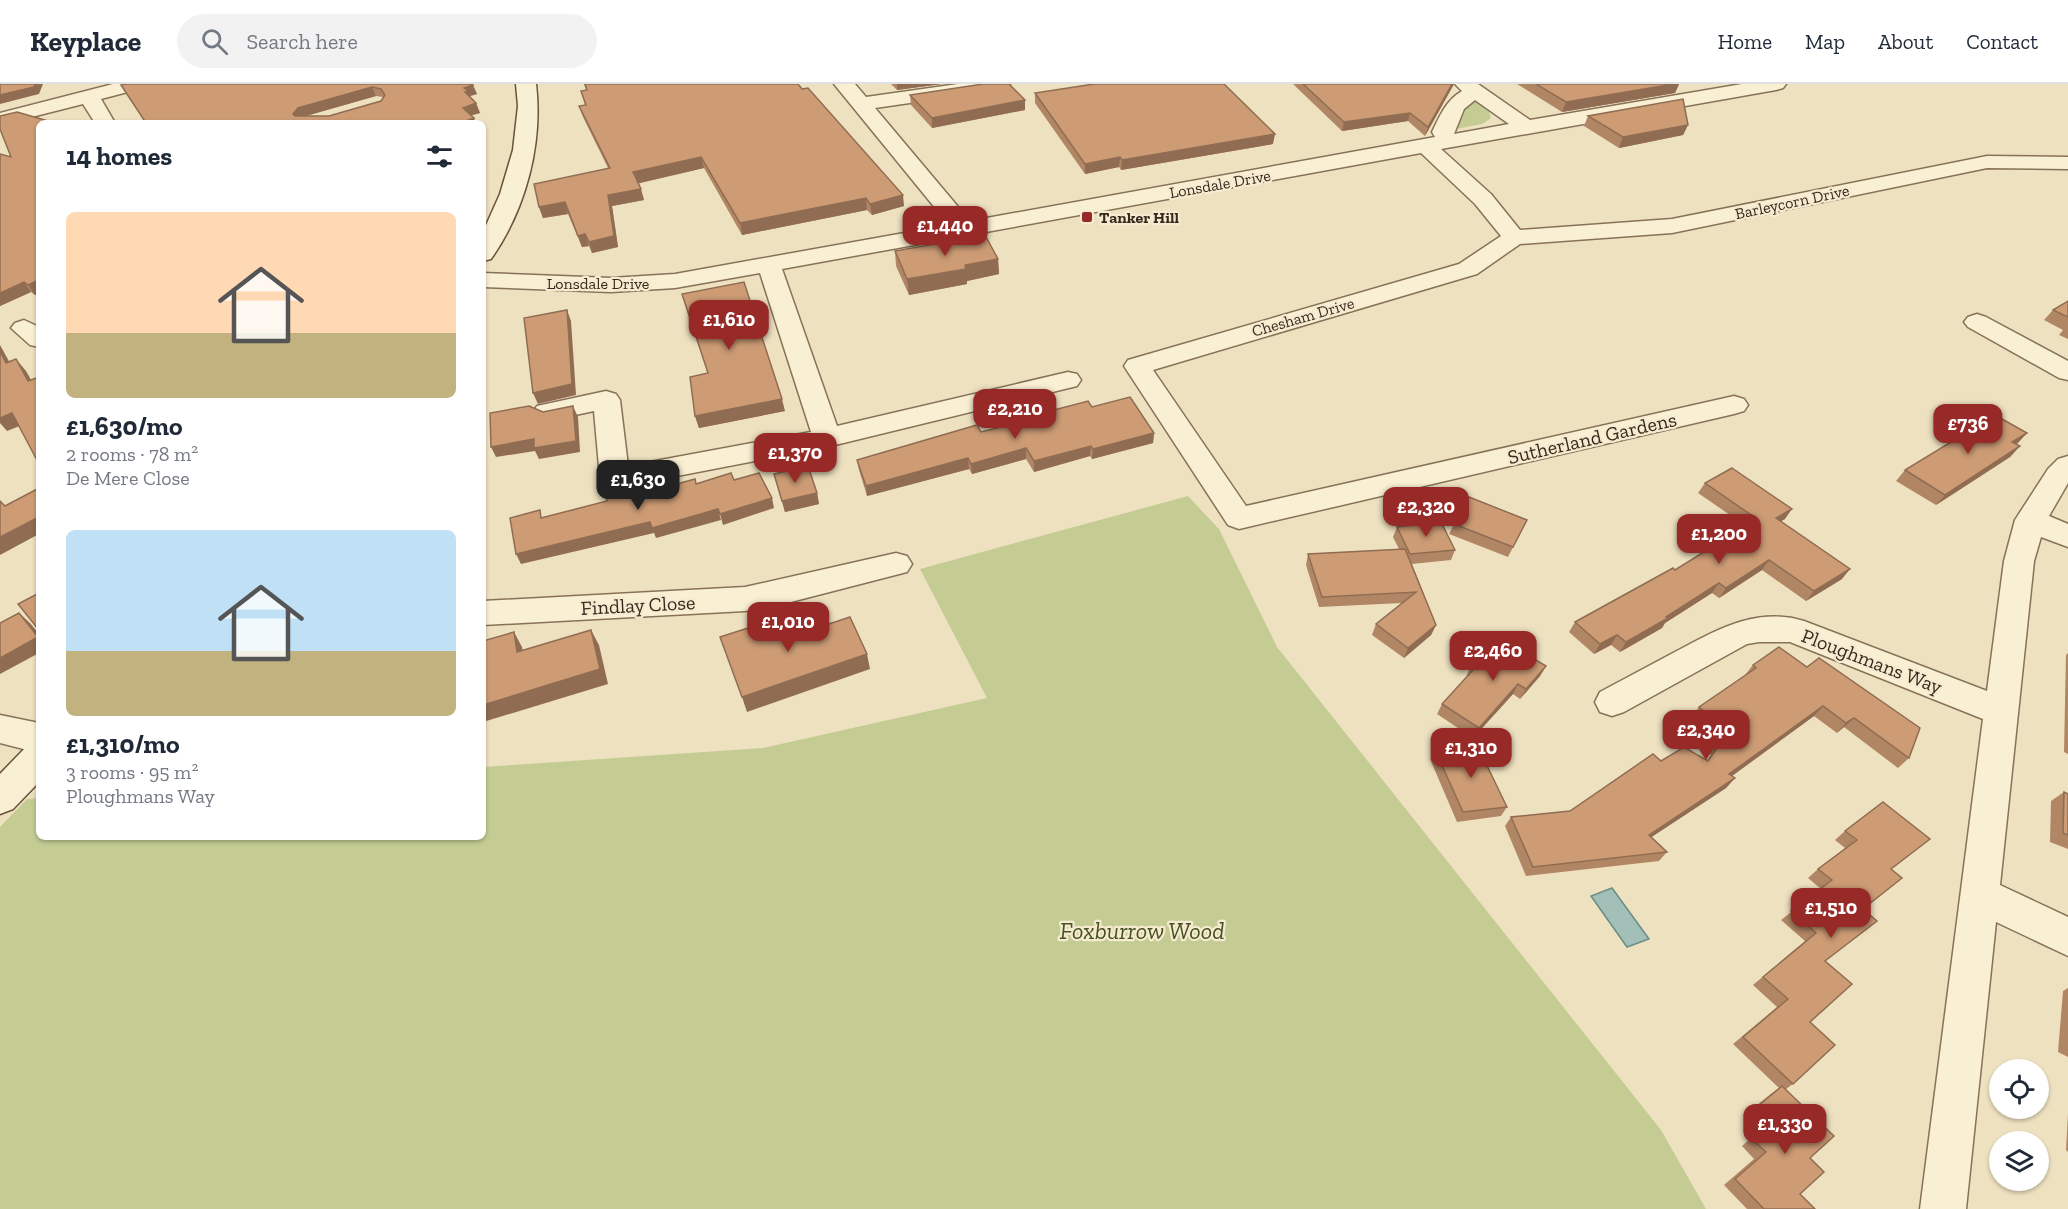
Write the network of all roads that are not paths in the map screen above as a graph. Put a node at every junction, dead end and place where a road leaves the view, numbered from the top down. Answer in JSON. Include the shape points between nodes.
{"nodes":[{"id":1,"x":136,"y":84,"type":"edge"},
{"id":2,"x":526,"y":84,"type":"edge"},
{"id":3,"x":844,"y":84,"type":"edge"},
{"id":4,"x":1000,"y":84,"type":"edge"},
{"id":5,"x":1776,"y":84,"type":"edge"},
{"id":6,"x":1471,"y":88,"type":"edge"},
{"id":7,"x":89,"y":96,"type":"junction"},
{"id":8,"x":860,"y":104,"type":"junction"},
{"id":9,"x":0,"y":119,"type":"edge"},
{"id":10,"x":103,"y":120,"type":"edge"},
{"id":11,"x":1526,"y":127,"type":"junction"},
{"id":12,"x":1437,"y":143,"type":"junction"},
{"id":13,"x":2068,"y":163,"type":"edge"},
{"id":14,"x":965,"y":230,"type":"junction"},
{"id":15,"x":1514,"y":237,"type":"junction"},
{"id":16,"x":486,"y":248,"type":"edge"},
{"id":17,"x":769,"y":265,"type":"junction"},
{"id":18,"x":486,"y":280,"type":"edge"},
{"id":19,"x":1977,"y":322,"type":"dead end"},
{"id":20,"x":2068,"y":372,"type":"edge"},
{"id":21,"x":1068,"y":380,"type":"dead end"},
{"id":22,"x":1734,"y":405,"type":"dead end"},
{"id":23,"x":547,"y":411,"type":"edge"},
{"id":24,"x":827,"y":438,"type":"junction"},
{"id":25,"x":2068,"y":466,"type":"edge"},
{"id":26,"x":1239,"y":518,"type":"joint"},
{"id":27,"x":2030,"y":520,"type":"junction"},
{"id":28,"x":2068,"y":536,"type":"edge"},
{"id":29,"x":896,"y":564,"type":"dead end"},
{"id":30,"x":486,"y":613,"type":"edge"},
{"id":31,"x":1612,"y":702,"type":"dead end"},
{"id":32,"x":2002,"y":712,"type":"junction"},
{"id":33,"x":0,"y":729,"type":"edge"},
{"id":34,"x":36,"y":737,"type":"edge"},
{"id":35,"x":36,"y":761,"type":"edge"},
{"id":36,"x":0,"y":798,"type":"edge"},
{"id":37,"x":1980,"y":896,"type":"junction"},
{"id":38,"x":2068,"y":937,"type":"edge"},
{"id":39,"x":1943,"y":1209,"type":"edge"}],
"edges":[{"from":1,"to":7,"type":"street"},
{"from":2,"to":16,"type":"street","via":[[528,118],[521,162],[505,211]]},
{"from":3,"to":8,"type":"street"},
{"from":4,"to":8,"type":"street"},
{"from":5,"to":11,"type":"street","name":"Lonsdale Drive"},
{"from":6,"to":11,"type":"street"},
{"from":6,"to":12,"type":"street","via":[[1460,99]]},
{"from":7,"to":9,"type":"street"},
{"from":7,"to":10,"type":"street"},
{"from":8,"to":14,"type":"street"},
{"from":11,"to":12,"type":"street","name":"Lonsdale Drive"},
{"from":12,"to":14,"type":"street","name":"Lonsdale Drive"},
{"from":12,"to":15,"type":"street"},
{"from":13,"to":15,"type":"street","name":"Barleycorn Drive","via":[[1987,162],[1672,226]]},
{"from":14,"to":17,"type":"street","name":"Lonsdale Drive"},
{"from":15,"to":26,"type":"street","name":"Chesham Drive","via":[[1468,269],[1137,366]]},
{"from":17,"to":18,"type":"street","name":"Lonsdale Drive","via":[[651,284]]},
{"from":17,"to":24,"type":"street"},
{"from":19,"to":20,"type":"street"},
{"from":21,"to":24,"type":"street"},
{"from":22,"to":26,"type":"street","name":"Sutherland Gardens"},
{"from":23,"to":24,"type":"street","via":[[606,400],[615,478]]},
{"from":25,"to":27,"type":"street","via":[[2041,499]]},
{"from":27,"to":28,"type":"street"},
{"from":27,"to":32,"type":"street","via":[[2019,561]]},
{"from":29,"to":30,"type":"street","name":"Findlay Close","via":[[745,599]]},
{"from":31,"to":32,"type":"street","name":"Ploughmans Way","via":[[1739,633],[1770,629],[1792,630],[1826,641]]},
{"from":32,"to":37,"type":"street"},
{"from":33,"to":34,"type":"street"},
{"from":35,"to":36,"type":"street"},
{"from":37,"to":38,"type":"street"},
{"from":37,"to":39,"type":"street"}]}
